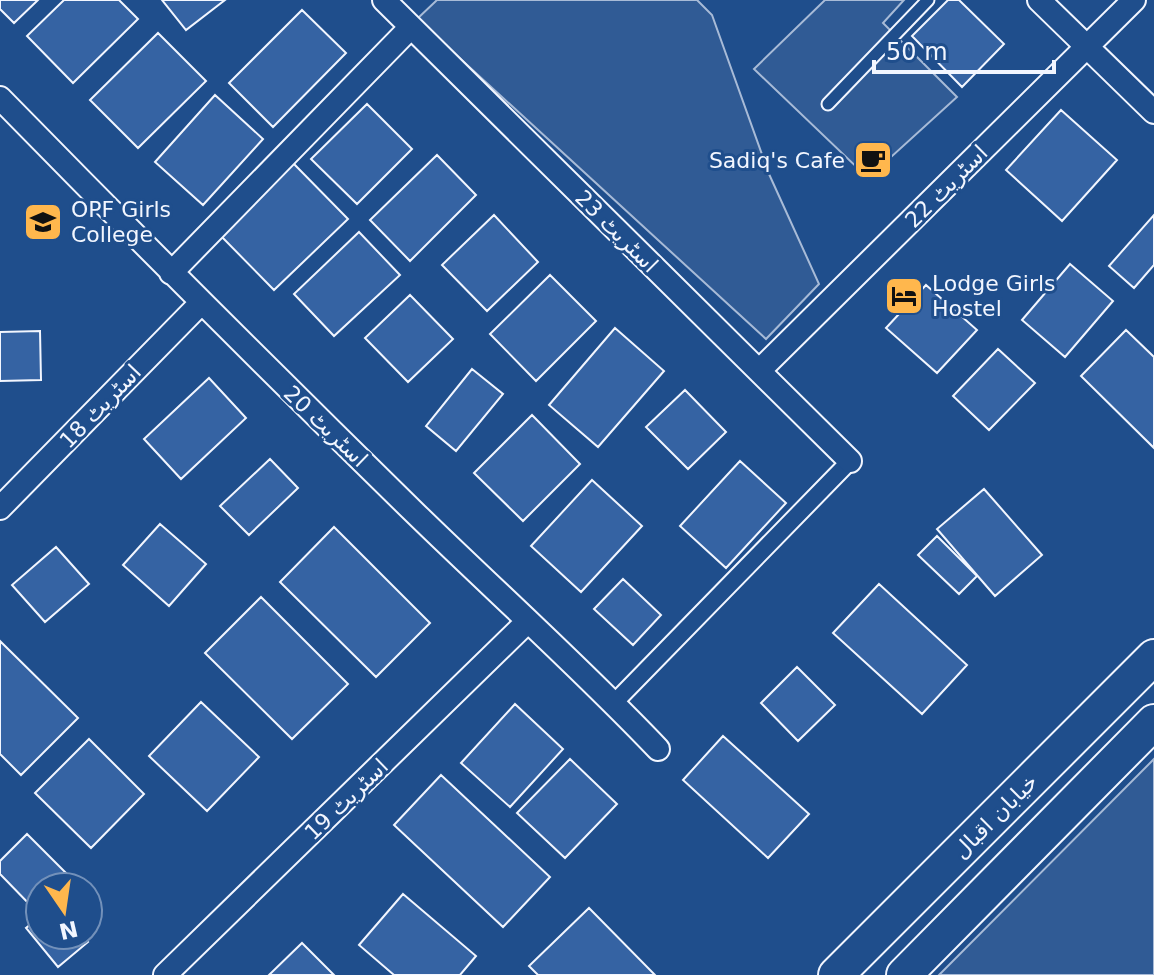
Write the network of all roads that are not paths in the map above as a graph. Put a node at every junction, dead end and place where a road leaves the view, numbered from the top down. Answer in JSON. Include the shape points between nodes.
{"nodes":[{"id":1,"x":928,"y":0,"type":"edge"},
{"id":2,"x":1039,"y":0,"type":"edge"},
{"id":3,"x":1134,"y":0,"type":"edge"},
{"id":4,"x":402,"y":10,"type":"edge"},
{"id":5,"x":1087,"y":46,"type":"junction"},
{"id":6,"x":0,"y":98,"type":"edge"},
{"id":7,"x":828,"y":104,"type":"dead end"},
{"id":8,"x":1154,"y":112,"type":"edge"},
{"id":9,"x":171,"y":273,"type":"junction"},
{"id":10,"x":200,"y":304,"type":"junction"},
{"id":11,"x":759,"y":371,"type":"junction"},
{"id":12,"x":850,"y":461,"type":"joint"},
{"id":13,"x":0,"y":508,"type":"edge"},
{"id":14,"x":527,"y":622,"type":"junction"},
{"id":15,"x":1154,"y":657,"type":"edge"},
{"id":16,"x":614,"y":703,"type":"junction"},
{"id":17,"x":1154,"y":722,"type":"edge"},
{"id":18,"x":658,"y":749,"type":"dead end"},
{"id":19,"x":165,"y":975,"type":"edge"},
{"id":20,"x":836,"y":975,"type":"edge"},
{"id":21,"x":904,"y":975,"type":"edge"}],
"edges":[{"from":1,"to":7,"type":"lane"},
{"from":2,"to":5,"type":"street"},
{"from":3,"to":5,"type":"street","name":"اسٹریٹ 22"},
{"from":4,"to":9,"type":"street"},
{"from":4,"to":11,"type":"street","name":"اسٹریٹ 23"},
{"from":5,"to":8,"type":"street"},
{"from":5,"to":11,"type":"street","name":"اسٹریٹ 22"},
{"from":6,"to":9,"type":"street","name":"اسٹریٹ 20"},
{"from":9,"to":10,"type":"street","name":"اسٹریٹ 20"},
{"from":10,"to":13,"type":"street","name":"اسٹریٹ 18"},
{"from":10,"to":14,"type":"street","name":"اسٹریٹ 20"},
{"from":11,"to":12,"type":"street","name":"اسٹریٹ 23"},
{"from":12,"to":16,"type":"street"},
{"from":14,"to":16,"type":"street","name":"اسٹریٹ 20"},
{"from":14,"to":19,"type":"street","name":"اسٹریٹ 19"},
{"from":15,"to":20,"type":"main road","name":"خیابان اقبال"},
{"from":16,"to":18,"type":"street","name":"اسٹریٹ 20"},
{"from":17,"to":21,"type":"main road","name":"خیابان اقبال"}]}
